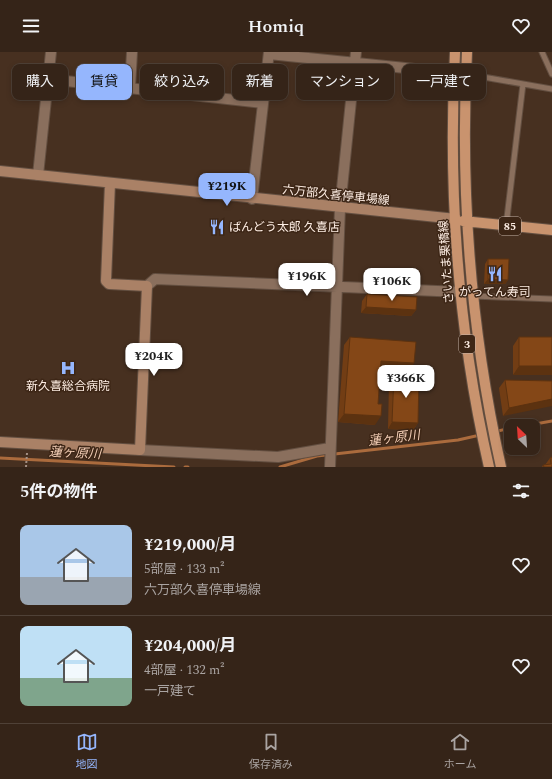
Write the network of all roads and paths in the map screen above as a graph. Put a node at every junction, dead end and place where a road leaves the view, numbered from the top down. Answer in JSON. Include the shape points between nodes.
{"nodes":[{"id":1,"x":51,"y":52,"type":"edge"},
{"id":2,"x":132,"y":52,"type":"edge"},
{"id":3,"x":356,"y":52,"type":"edge"},
{"id":4,"x":455,"y":52,"type":"edge"},
{"id":5,"x":467,"y":52,"type":"edge"},
{"id":6,"x":542,"y":52,"type":"edge"},
{"id":7,"x":269,"y":53,"type":"edge"},
{"id":8,"x":355,"y":63,"type":"junction"},
{"id":9,"x":50,"y":64,"type":"edge"},
{"id":10,"x":131,"y":64,"type":"edge"},
{"id":11,"x":454,"y":64,"type":"edge"},
{"id":12,"x":466,"y":64,"type":"edge"},
{"id":13,"x":402,"y":68,"type":"edge"},
{"id":14,"x":552,"y":74,"type":"edge"},
{"id":15,"x":486,"y":78,"type":"edge"},
{"id":16,"x":523,"y":84,"type":"junction"},
{"id":17,"x":132,"y":88,"type":"edge"},
{"id":18,"x":552,"y":89,"type":"edge"},
{"id":19,"x":46,"y":100,"type":"edge"},
{"id":20,"x":454,"y":100,"type":"edge"},
{"id":21,"x":466,"y":100,"type":"edge"},
{"id":22,"x":263,"y":103,"type":"junction"},
{"id":23,"x":0,"y":171,"type":"edge"},
{"id":24,"x":38,"y":175,"type":"junction"},
{"id":25,"x":110,"y":183,"type":"junction"},
{"id":26,"x":252,"y":199,"type":"junction"},
{"id":27,"x":340,"y":208,"type":"junction"},
{"id":28,"x":456,"y":220,"type":"junction"},
{"id":29,"x":468,"y":222,"type":"junction"},
{"id":30,"x":506,"y":226,"type":"junction"},
{"id":31,"x":552,"y":230,"type":"edge"},
{"id":32,"x":147,"y":286,"type":"junction"},
{"id":33,"x":336,"y":287,"type":"junction"},
{"id":34,"x":461,"y":292,"type":"junction"},
{"id":35,"x":473,"y":296,"type":"junction"},
{"id":36,"x":552,"y":299,"type":"edge"},
{"id":37,"x":0,"y":442,"type":"edge"},
{"id":38,"x":27,"y":443,"type":"junction"},
{"id":39,"x":330,"y":449,"type":"junction"},
{"id":40,"x":140,"y":450,"type":"junction"},
{"id":41,"x":330,"y":464,"type":"edge"},
{"id":42,"x":26,"y":467,"type":"edge"},
{"id":43,"x":489,"y":467,"type":"edge"},
{"id":44,"x":501,"y":467,"type":"edge"}],
"edges":[{"from":1,"to":9,"type":"street"},
{"from":2,"to":10,"type":"street"},
{"from":3,"to":8,"type":"street"},
{"from":4,"to":11,"type":"main road","name":"さいたま栗橋線","number":"3"},
{"from":5,"to":12,"type":"main road","name":"さいたま栗橋線","number":"3"},
{"from":6,"to":14,"type":"lane"},
{"from":7,"to":8,"type":"street"},
{"from":7,"to":22,"type":"street"},
{"from":8,"to":13,"type":"street"},
{"from":8,"to":27,"type":"street"},
{"from":15,"to":16,"type":"lane"},
{"from":16,"to":18,"type":"lane"},
{"from":16,"to":30,"type":"lane"},
{"from":17,"to":22,"type":"street"},
{"from":19,"to":24,"type":"street"},
{"from":20,"to":28,"type":"main road","name":"さいたま栗橋線","number":"3"},
{"from":21,"to":29,"type":"main road","name":"さいたま栗橋線","number":"3"},
{"from":22,"to":26,"type":"street"},
{"from":23,"to":24,"type":"main road","name":"六万部久喜停車場線"},
{"from":24,"to":25,"type":"main road","name":"六万部久喜停車場線"},
{"from":25,"to":26,"type":"main road","name":"六万部久喜停車場線"},
{"from":25,"to":32,"type":"main road","via":[[106,281],[109,284]]},
{"from":26,"to":27,"type":"main road","name":"六万部久喜停車場線"},
{"from":27,"to":28,"type":"main road","name":"六万部久喜停車場線"},
{"from":27,"to":33,"type":"street"},
{"from":28,"to":29,"type":"main road","number":"85"},
{"from":28,"to":34,"type":"main road","name":"さいたま栗橋線","number":"3"},
{"from":29,"to":30,"type":"main road","number":"85"},
{"from":29,"to":35,"type":"main road","name":"さいたま栗橋線","number":"3"},
{"from":30,"to":31,"type":"main road","number":"85"},
{"from":32,"to":33,"type":"street","via":[[155,279]]},
{"from":32,"to":40,"type":"main road"},
{"from":33,"to":34,"type":"street"},
{"from":33,"to":39,"type":"street"},
{"from":34,"to":43,"type":"main road","name":"さいたま栗橋線","number":"3","via":[[467,351]]},
{"from":35,"to":36,"type":"lane"},
{"from":35,"to":44,"type":"main road","name":"さいたま栗橋線","number":"3"},
{"from":37,"to":38,"type":"main road"},
{"from":38,"to":40,"type":"main road"},
{"from":38,"to":42,"type":"path"},
{"from":39,"to":40,"type":"street","via":[[278,457]]},
{"from":39,"to":41,"type":"street"}]}
